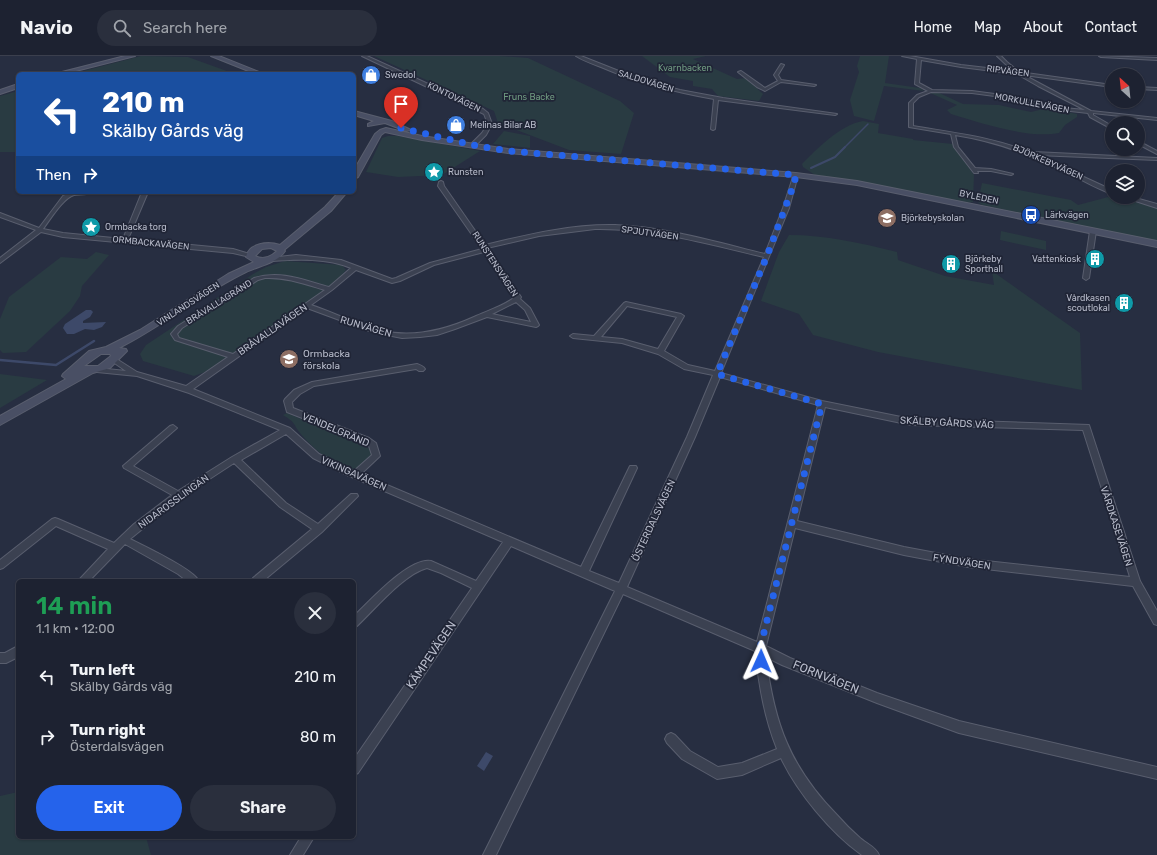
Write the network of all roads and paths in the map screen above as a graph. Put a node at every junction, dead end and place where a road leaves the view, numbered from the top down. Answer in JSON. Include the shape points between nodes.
{"nodes":[{"id":1,"x":122,"y":56,"type":"edge"},
{"id":2,"x":132,"y":56,"type":"edge"},
{"id":3,"x":206,"y":56,"type":"edge"},
{"id":4,"x":214,"y":56,"type":"edge"},
{"id":5,"x":364,"y":56,"type":"edge"},
{"id":6,"x":578,"y":56,"type":"edge"},
{"id":7,"x":904,"y":56,"type":"edge"},
{"id":8,"x":999,"y":56,"type":"edge"},
{"id":9,"x":1101,"y":56,"type":"edge"},
{"id":10,"x":919,"y":59,"type":"junction"},
{"id":11,"x":1157,"y":59,"type":"edge"},
{"id":12,"x":782,"y":65,"type":"dead end"},
{"id":13,"x":248,"y":69,"type":"junction"},
{"id":14,"x":63,"y":72,"type":"edge"},
{"id":15,"x":63,"y":72,"type":"edge"},
{"id":16,"x":256,"y":72,"type":"edge"},
{"id":17,"x":740,"y":72,"type":"dead end"},
{"id":18,"x":1017,"y":72,"type":"junction"},
{"id":19,"x":780,"y":81,"type":"junction"},
{"id":20,"x":814,"y":85,"type":"dead end"},
{"id":21,"x":1105,"y":85,"type":"edge"},
{"id":22,"x":16,"y":87,"type":"edge"},
{"id":23,"x":1145,"y":88,"type":"edge"},
{"id":24,"x":1157,"y":89,"type":"edge"},
{"id":25,"x":765,"y":90,"type":"junction"},
{"id":26,"x":931,"y":91,"type":"junction"},
{"id":27,"x":0,"y":92,"type":"edge"},
{"id":28,"x":767,"y":95,"type":"dead end"},
{"id":29,"x":716,"y":98,"type":"junction"},
{"id":30,"x":764,"y":99,"type":"dead end"},
{"id":31,"x":761,"y":104,"type":"junction"},
{"id":32,"x":1091,"y":113,"type":"junction"},
{"id":33,"x":356,"y":114,"type":"edge"},
{"id":34,"x":835,"y":114,"type":"dead end"},
{"id":35,"x":356,"y":115,"type":"edge"},
{"id":36,"x":1157,"y":119,"type":"edge"},
{"id":37,"x":381,"y":121,"type":"junction"},
{"id":38,"x":1105,"y":124,"type":"edge"},
{"id":39,"x":395,"y":125,"type":"junction"},
{"id":40,"x":370,"y":126,"type":"junction"},
{"id":41,"x":911,"y":127,"type":"joint"},
{"id":42,"x":713,"y":129,"type":"dead end"},
{"id":43,"x":384,"y":131,"type":"junction"},
{"id":44,"x":953,"y":134,"type":"junction"},
{"id":45,"x":406,"y":135,"type":"junction"},
{"id":46,"x":375,"y":140,"type":"junction"},
{"id":47,"x":473,"y":145,"type":"junction"},
{"id":48,"x":1145,"y":146,"type":"edge"},
{"id":49,"x":370,"y":148,"type":"junction"},
{"id":50,"x":1029,"y":153,"type":"junction"},
{"id":51,"x":1157,"y":153,"type":"edge"},
{"id":52,"x":1157,"y":159,"type":"edge"},
{"id":53,"x":356,"y":173,"type":"edge"},
{"id":54,"x":1011,"y":174,"type":"dead end"},
{"id":55,"x":796,"y":175,"type":"junction"},
{"id":56,"x":441,"y":182,"type":"dead end"},
{"id":57,"x":1105,"y":189,"type":"edge"},
{"id":58,"x":72,"y":194,"type":"edge"},
{"id":59,"x":144,"y":194,"type":"edge"},
{"id":60,"x":340,"y":194,"type":"edge"},
{"id":61,"x":1145,"y":203,"type":"edge"},
{"id":62,"x":1157,"y":206,"type":"edge"},
{"id":63,"x":0,"y":215,"type":"edge"},
{"id":64,"x":40,"y":230,"type":"junction"},
{"id":65,"x":1093,"y":231,"type":"junction"},
{"id":66,"x":296,"y":234,"type":"junction"},
{"id":67,"x":125,"y":240,"type":"junction"},
{"id":68,"x":1157,"y":244,"type":"edge"},
{"id":69,"x":268,"y":246,"type":"junction"},
{"id":70,"x":486,"y":248,"type":"junction"},
{"id":71,"x":280,"y":251,"type":"junction"},
{"id":72,"x":252,"y":254,"type":"junction"},
{"id":73,"x":767,"y":256,"type":"junction"},
{"id":74,"x":296,"y":257,"type":"junction"},
{"id":75,"x":267,"y":260,"type":"junction"},
{"id":76,"x":0,"y":261,"type":"edge"},
{"id":77,"x":356,"y":268,"type":"junction"},
{"id":78,"x":231,"y":276,"type":"junction"},
{"id":79,"x":1086,"y":278,"type":"dead end"},
{"id":80,"x":330,"y":289,"type":"junction"},
{"id":81,"x":517,"y":299,"type":"junction"},
{"id":82,"x":306,"y":306,"type":"junction"},
{"id":83,"x":488,"y":315,"type":"junction"},
{"id":84,"x":144,"y":332,"type":"junction"},
{"id":85,"x":573,"y":336,"type":"dead end"},
{"id":86,"x":597,"y":338,"type":"junction"},
{"id":87,"x":108,"y":350,"type":"junction"},
{"id":88,"x":660,"y":352,"type":"junction"},
{"id":89,"x":234,"y":356,"type":"junction"},
{"id":90,"x":116,"y":358,"type":"junction"},
{"id":91,"x":82,"y":361,"type":"junction"},
{"id":92,"x":421,"y":369,"type":"dead end"},
{"id":93,"x":94,"y":370,"type":"junction"},
{"id":94,"x":137,"y":374,"type":"junction"},
{"id":95,"x":717,"y":374,"type":"junction"},
{"id":96,"x":187,"y":389,"type":"junction"},
{"id":97,"x":34,"y":401,"type":"junction"},
{"id":98,"x":822,"y":404,"type":"junction"},
{"id":99,"x":0,"y":421,"type":"edge"},
{"id":100,"x":1086,"y":427,"type":"joint"},
{"id":101,"x":173,"y":428,"type":"dead end"},
{"id":102,"x":287,"y":430,"type":"junction"},
{"id":103,"x":235,"y":459,"type":"junction"},
{"id":104,"x":633,"y":468,"type":"dead end"},
{"id":105,"x":355,"y":475,"type":"junction"},
{"id":106,"x":179,"y":495,"type":"junction"},
{"id":107,"x":354,"y":496,"type":"dead end"},
{"id":108,"x":791,"y":523,"type":"junction"},
{"id":109,"x":319,"y":529,"type":"junction"},
{"id":110,"x":123,"y":539,"type":"junction"},
{"id":111,"x":508,"y":542,"type":"junction"},
{"id":112,"x":115,"y":548,"type":"junction"},
{"id":113,"x":0,"y":566,"type":"edge"},
{"id":114,"x":583,"y":573,"type":"junction"},
{"id":115,"x":85,"y":579,"type":"edge"},
{"id":116,"x":191,"y":579,"type":"edge"},
{"id":117,"x":258,"y":579,"type":"edge"},
{"id":118,"x":1136,"y":582,"type":"junction"},
{"id":119,"x":478,"y":586,"type":"junction"},
{"id":120,"x":621,"y":589,"type":"junction"},
{"id":121,"x":356,"y":621,"type":"edge"},
{"id":122,"x":1157,"y":621,"type":"edge"},
{"id":123,"x":760,"y":648,"type":"junction"},
{"id":124,"x":16,"y":652,"type":"edge"},
{"id":125,"x":0,"y":658,"type":"edge"},
{"id":126,"x":671,"y":739,"type":"dead end"},
{"id":127,"x":782,"y":752,"type":"junction"},
{"id":128,"x":356,"y":766,"type":"edge"},
{"id":129,"x":1157,"y":773,"type":"edge"},
{"id":130,"x":307,"y":839,"type":"edge"},
{"id":131,"x":296,"y":855,"type":"edge"},
{"id":132,"x":489,"y":855,"type":"edge"},
{"id":133,"x":873,"y":855,"type":"edge"}],
"edges":[{"from":1,"to":14,"type":"street"},
{"from":2,"to":15,"type":"street"},
{"from":3,"to":13,"type":"street"},
{"from":4,"to":13,"type":"street"},
{"from":5,"to":47,"type":"street","name":"KONTOVÄGEN","via":[[482,110],[490,124]]},
{"from":6,"to":29,"type":"street","name":"SALDOVÄGEN","via":[[639,81]]},
{"from":7,"to":10,"type":"street","name":"RIPVÄGEN"},
{"from":8,"to":18,"type":"street"},
{"from":9,"to":11,"type":"street"},
{"from":10,"to":18,"type":"street","name":"RIPVÄGEN"},
{"from":10,"to":26,"type":"street","via":[[917,84]]},
{"from":12,"to":19,"type":"street","via":[[776,75]]},
{"from":13,"to":16,"type":"street"},
{"from":17,"to":25,"type":"street"},
{"from":18,"to":21,"type":"street","name":"RIPVÄGEN"},
{"from":18,"to":32,"type":"street"},
{"from":19,"to":20,"type":"street"},
{"from":19,"to":25,"type":"street"},
{"from":22,"to":27,"type":"street"},
{"from":23,"to":24,"type":"street"},
{"from":25,"to":28,"type":"street"},
{"from":26,"to":32,"type":"street","name":"MORKULLEVÄGEN","via":[[972,92],[1017,98],[1053,108]]},
{"from":26,"to":41,"type":"street","name":"MORKULLEVÄGEN","via":[[918,96],[911,103]]},
{"from":29,"to":31,"type":"street","name":"SALDOVÄGEN"},
{"from":29,"to":42,"type":"street"},
{"from":30,"to":31,"type":"street"},
{"from":31,"to":34,"type":"street","name":"SALDOVÄGEN"},
{"from":32,"to":36,"type":"street","name":"MORKULLEVÄGEN"},
{"from":32,"to":38,"type":"street","via":[[1091,116]]},
{"from":33,"to":37,"type":"street"},
{"from":35,"to":40,"type":"street"},
{"from":37,"to":39,"type":"street","via":[[391,121]]},
{"from":37,"to":40,"type":"street"},
{"from":39,"to":43,"type":"street"},
{"from":39,"to":47,"type":"street","via":[[429,136]]},
{"from":40,"to":43,"type":"street"},
{"from":40,"to":49,"type":"street"},
{"from":41,"to":44,"type":"street","name":"BJÖRKEBYVÄGEN"},
{"from":43,"to":45,"type":"street"},
{"from":43,"to":46,"type":"street"},
{"from":44,"to":50,"type":"street","name":"BJÖRKEBYVÄGEN","via":[[993,141]]},
{"from":44,"to":54,"type":"street","via":[[956,147],[975,171],[991,170]]},
{"from":45,"to":46,"type":"street","via":[[393,134]]},
{"from":45,"to":47,"type":"street"},
{"from":46,"to":49,"type":"street"},
{"from":47,"to":55,"type":"street","name":"BYLEDEN","via":[[557,156]]},
{"from":48,"to":51,"type":"street"},
{"from":49,"to":53,"type":"street"},
{"from":50,"to":52,"type":"street"},
{"from":50,"to":57,"type":"street","name":"BJÖRKEBYVÄGEN"},
{"from":55,"to":65,"type":"street","name":"BYLEDEN","via":[[880,187]]},
{"from":55,"to":73,"type":"street","name":"ÖSTERDALSVÄGEN"},
{"from":56,"to":70,"type":"street","name":"RUNSTENSVÄGEN","via":[[441,186]]},
{"from":58,"to":64,"type":"street","via":[[65,197]]},
{"from":59,"to":67,"type":"street"},
{"from":60,"to":66,"type":"street","via":[[328,209]]},
{"from":61,"to":62,"type":"street"},
{"from":63,"to":64,"type":"street","name":"ORMBACKAVÄGEN"},
{"from":64,"to":67,"type":"street","name":"ORMBACKAVÄGEN","via":[[63,235]]},
{"from":64,"to":76,"type":"street"},
{"from":65,"to":68,"type":"street","name":"BYLEDEN"},
{"from":65,"to":79,"type":"street"},
{"from":66,"to":69,"type":"street"},
{"from":66,"to":71,"type":"street"},
{"from":67,"to":72,"type":"street","name":"ORMBACKAVÄGEN"},
{"from":69,"to":71,"type":"street","via":[[275,246]]},
{"from":69,"to":72,"type":"street"},
{"from":70,"to":73,"type":"street","name":"SPJUTVÄGEN","via":[[546,233],[575,229],[631,228]]},
{"from":70,"to":77,"type":"street","name":"SPJUTVÄGEN","via":[[432,264],[392,281]]},
{"from":70,"to":81,"type":"street","name":"RUNSTENSVÄGEN"},
{"from":71,"to":74,"type":"street"},
{"from":71,"to":75,"type":"street","name":"VINLANDSVÄGEN"},
{"from":72,"to":75,"type":"street","via":[[254,260]]},
{"from":72,"to":78,"type":"street","name":"VINLANDSVÄGEN"},
{"from":73,"to":95,"type":"street","name":"ÖSTERDALSVÄGEN"},
{"from":74,"to":75,"type":"street"},
{"from":74,"to":77,"type":"street","name":"SPJUTVÄGEN","via":[[341,262]]},
{"from":75,"to":78,"type":"street","name":"VINLANDSVÄGEN"},
{"from":77,"to":80,"type":"street","name":"BRÅVALLAVÄGEN"},
{"from":78,"to":84,"type":"street","name":"VINLANDSVÄGEN"},
{"from":80,"to":82,"type":"street","name":"BRÅVALLAVÄGEN"},
{"from":80,"to":89,"type":"street","name":"BRÅVALLAGRÄND","via":[[267,274],[256,278],[180,327],[174,334],[177,339]]},
{"from":81,"to":83,"type":"street","name":"RUNVÄGEN"},
{"from":81,"to":83,"type":"street","name":"RUNSTENSVÄGEN","via":[[528,309],[536,325]]},
{"from":82,"to":83,"type":"street","name":"RUNVÄGEN","via":[[384,333],[410,336],[440,333]]},
{"from":82,"to":89,"type":"street","name":"BRÅVALLAVÄGEN"},
{"from":84,"to":87,"type":"street","name":"VINLANDSVÄGEN"},
{"from":84,"to":90,"type":"street","name":"VINLANDSVÄGEN"},
{"from":85,"to":86,"type":"street","name":"SKÄLBY GÅRDS VÄG"},
{"from":86,"to":88,"type":"street","name":"SKÄLBY GÅRDS VÄG"},
{"from":86,"to":88,"type":"street","via":[[626,304],[681,316]]},
{"from":87,"to":90,"type":"street","via":[[113,351]]},
{"from":87,"to":91,"type":"street","name":"VINLANDSVÄGEN","via":[[91,354]]},
{"from":88,"to":95,"type":"street","name":"SKÄLBY GÅRDS VÄG","via":[[686,367]]},
{"from":89,"to":96,"type":"street","name":"BRÅVALLAVÄGEN"},
{"from":90,"to":93,"type":"street","name":"VINLANDSVÄGEN","via":[[108,366]]},
{"from":90,"to":94,"type":"street","name":"VIKINGAVÄGEN"},
{"from":91,"to":93,"type":"street","via":[[81,366],[84,369]]},
{"from":91,"to":97,"type":"street","name":"VINLANDSVÄGEN","via":[[76,369]]},
{"from":92,"to":105,"type":"street","name":"VENDELGRÄND","via":[[417,366],[312,384],[297,392],[288,401],[290,410],[374,445],[376,456]]},
{"from":93,"to":94,"type":"street","name":"VIKINGAVÄGEN"},
{"from":93,"to":97,"type":"street","name":"VINLANDSVÄGEN"},
{"from":94,"to":96,"type":"street","name":"VIKINGAVÄGEN"},
{"from":95,"to":98,"type":"street","name":"SKÄLBY GÅRDS VÄG"},
{"from":95,"to":120,"type":"street","name":"ÖSTERDALSVÄGEN"},
{"from":96,"to":102,"type":"street","name":"VIKINGAVÄGEN"},
{"from":97,"to":99,"type":"street"},
{"from":98,"to":100,"type":"street","name":"SKÄLBY GÅRDS VÄG","via":[[911,422]]},
{"from":98,"to":108,"type":"street"},
{"from":100,"to":118,"type":"street","name":"VÅRDKASEVÄGEN"},
{"from":101,"to":106,"type":"street","via":[[126,466]]},
{"from":102,"to":103,"type":"street","name":"NIDAROSSLINGAN"},
{"from":102,"to":105,"type":"street","name":"VIKINGAVÄGEN","via":[[316,456]]},
{"from":103,"to":106,"type":"street","name":"NIDAROSSLINGAN"},
{"from":103,"to":109,"type":"street","via":[[283,505]]},
{"from":104,"to":114,"type":"street"},
{"from":105,"to":111,"type":"street","name":"VIKINGAVÄGEN"},
{"from":106,"to":110,"type":"street","name":"NIDAROSSLINGAN"},
{"from":107,"to":109,"type":"street"},
{"from":108,"to":118,"type":"street","name":"FYNDVÄGEN","via":[[904,551],[968,563]]},
{"from":108,"to":123,"type":"street"},
{"from":109,"to":117,"type":"street"},
{"from":110,"to":112,"type":"street","name":"NIDAROSSLINGAN"},
{"from":110,"to":116,"type":"street"},
{"from":111,"to":114,"type":"street","name":"FORNVÄGEN"},
{"from":111,"to":119,"type":"street","name":"KÄMPEVÄGEN"},
{"from":112,"to":113,"type":"street","via":[[55,522]]},
{"from":112,"to":115,"type":"street","name":"NIDAROSSLINGAN"},
{"from":114,"to":120,"type":"street","name":"FORNVÄGEN"},
{"from":118,"to":122,"type":"street","name":"VÅRDKASEVÄGEN"},
{"from":119,"to":121,"type":"street","via":[[428,564],[417,566]]},
{"from":119,"to":128,"type":"street","name":"KÄMPEVÄGEN"},
{"from":120,"to":123,"type":"street","name":"FORNVÄGEN"},
{"from":120,"to":132,"type":"street","name":"ÖSTERDALSVÄGEN"},
{"from":123,"to":127,"type":"street","via":[[764,688]]},
{"from":123,"to":129,"type":"street","name":"FORNVÄGEN","via":[[786,662],[959,727]]},
{"from":124,"to":125,"type":"street","via":[[6,658]]},
{"from":126,"to":127,"type":"street","via":[[686,755],[717,773],[742,769]]},
{"from":127,"to":133,"type":"street","via":[[816,805]]},
{"from":130,"to":131,"type":"street"}]}
